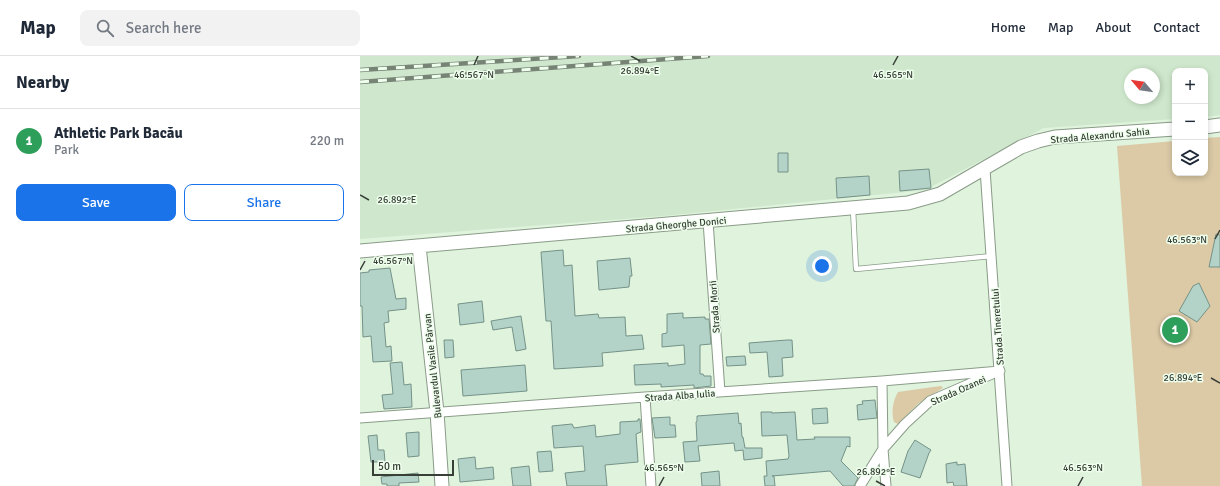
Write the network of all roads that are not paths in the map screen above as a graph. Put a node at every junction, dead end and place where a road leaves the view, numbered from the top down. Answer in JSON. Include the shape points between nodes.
{"nodes":[{"id":1,"x":1208,"y":126,"type":"edge"},
{"id":2,"x":1220,"y":126,"type":"edge"},
{"id":3,"x":1172,"y":129,"type":"edge"},
{"id":4,"x":985,"y":168,"type":"junction"},
{"id":5,"x":853,"y":208,"type":"junction"},
{"id":6,"x":708,"y":221,"type":"junction"},
{"id":7,"x":419,"y":246,"type":"junction"},
{"id":8,"x":360,"y":251,"type":"edge"},
{"id":9,"x":992,"y":256,"type":"junction"},
{"id":10,"x":1000,"y":371,"type":"junction"},
{"id":11,"x":882,"y":381,"type":"junction"},
{"id":12,"x":720,"y":392,"type":"junction"},
{"id":13,"x":646,"y":397,"type":"junction"},
{"id":14,"x":437,"y":412,"type":"junction"},
{"id":15,"x":360,"y":418,"type":"edge"},
{"id":16,"x":883,"y":449,"type":"junction"},
{"id":17,"x":442,"y":486,"type":"edge"},
{"id":18,"x":651,"y":486,"type":"edge"},
{"id":19,"x":860,"y":486,"type":"edge"},
{"id":20,"x":886,"y":486,"type":"edge"},
{"id":21,"x":1007,"y":486,"type":"edge"}],
"edges":[{"from":1,"to":2,"type":"street"},
{"from":3,"to":4,"type":"street","name":"Strada Alexandru Sahia","via":[[1055,137],[1021,147]]},
{"from":4,"to":5,"type":"street","name":"Strada Gheorghe Donici","via":[[940,194],[923,200]]},
{"from":4,"to":9,"type":"street","name":"Strada Tineretului"},
{"from":5,"to":6,"type":"street","name":"Strada Gheorghe Donici"},
{"from":5,"to":9,"type":"lane","via":[[856,269]]},
{"from":6,"to":7,"type":"street","name":"Strada Gheorghe Donici"},
{"from":6,"to":12,"type":"street","name":"Strada Morii"},
{"from":7,"to":8,"type":"street","name":"Strada Gheorghe Donici"},
{"from":7,"to":14,"type":"street","name":"Bulevardul Vasile Pârvan"},
{"from":9,"to":10,"type":"street","name":"Strada Tineretului"},
{"from":10,"to":11,"type":"street","name":"Strada Alba Iulia"},
{"from":10,"to":16,"type":"street","name":"Strada Ozanei","via":[[930,401]]},
{"from":10,"to":21,"type":"street","name":"Strada Tineretului"},
{"from":11,"to":12,"type":"street","name":"Strada Alba Iulia"},
{"from":11,"to":16,"type":"street"},
{"from":12,"to":13,"type":"street","name":"Strada Alba Iulia"},
{"from":13,"to":14,"type":"street","name":"Strada Alba Iulia"},
{"from":13,"to":18,"type":"street"},
{"from":14,"to":15,"type":"street","name":"Strada Alba Iulia"},
{"from":14,"to":17,"type":"street","name":"Bulevardul Vasile Pârvan"},
{"from":16,"to":19,"type":"street","name":"Strada Ozanei"},
{"from":16,"to":20,"type":"street"}]}
